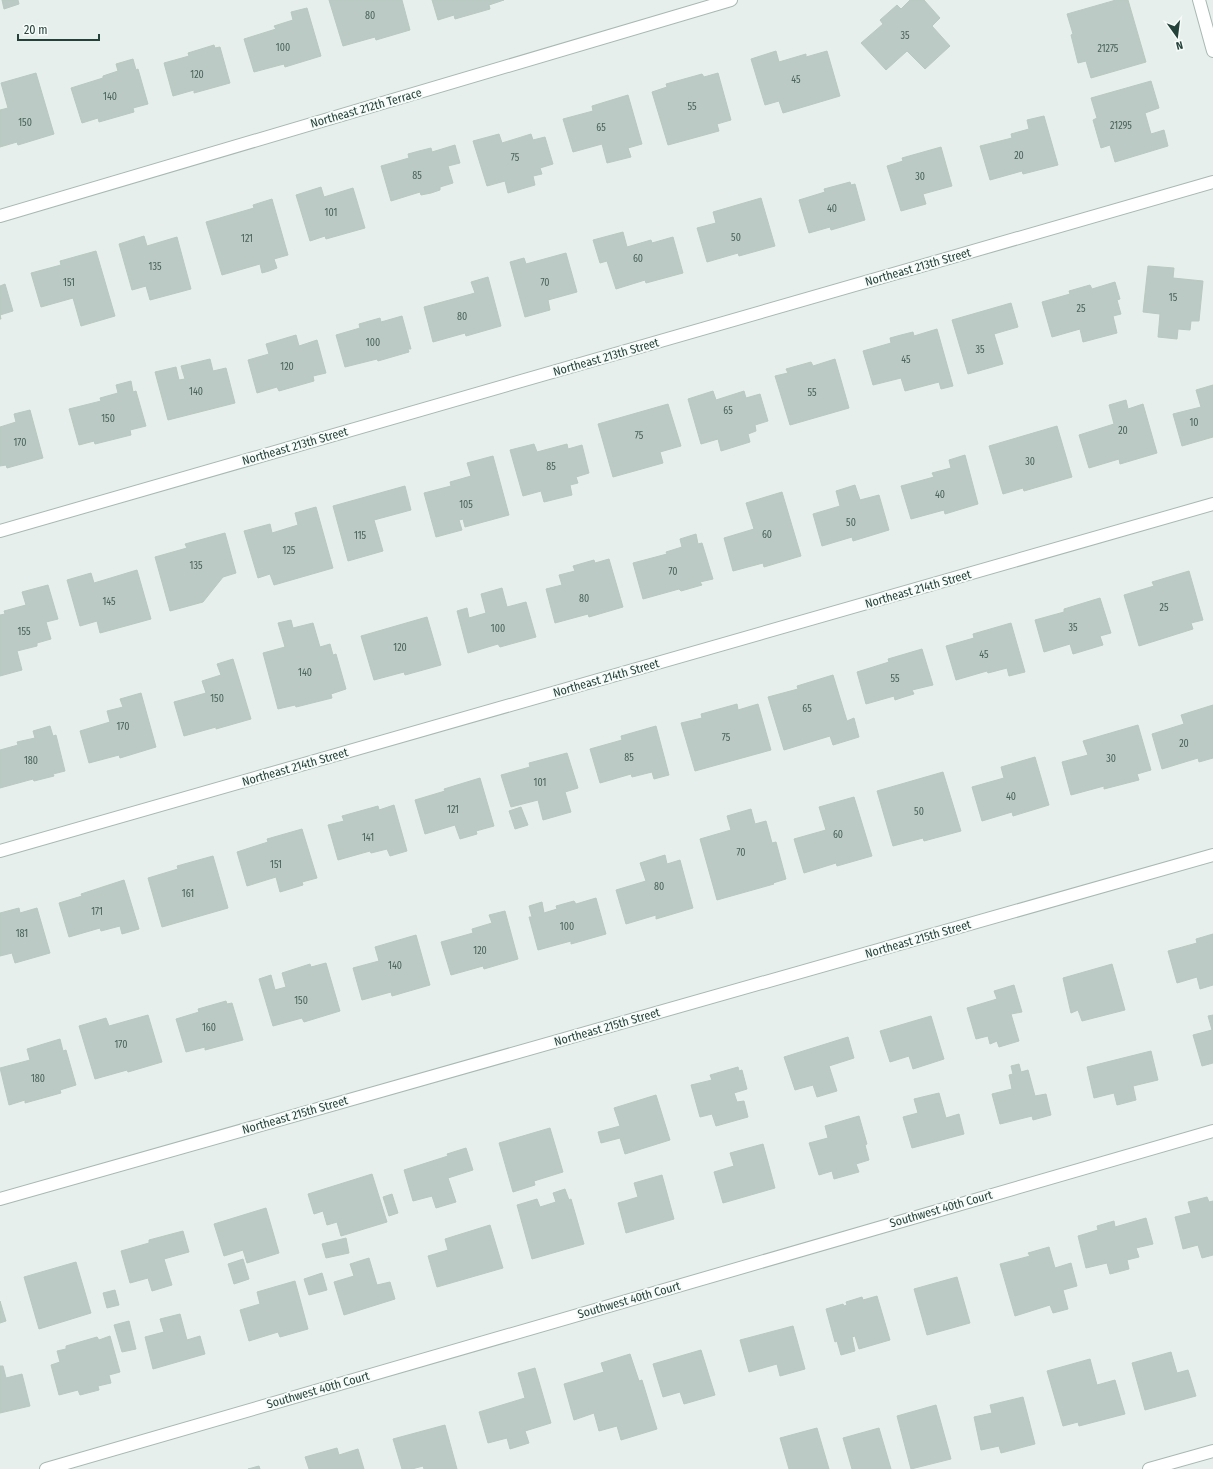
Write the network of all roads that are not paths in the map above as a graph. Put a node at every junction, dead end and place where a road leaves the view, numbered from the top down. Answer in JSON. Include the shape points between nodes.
{"nodes":[{"id":1,"x":731,"y":0,"type":"edge"},
{"id":2,"x":1199,"y":0,"type":"edge"},
{"id":3,"x":1213,"y":51,"type":"edge"},
{"id":4,"x":1213,"y":182,"type":"edge"},
{"id":5,"x":0,"y":216,"type":"edge"},
{"id":6,"x":1213,"y":504,"type":"edge"},
{"id":7,"x":0,"y":531,"type":"edge"},
{"id":8,"x":0,"y":851,"type":"edge"},
{"id":9,"x":1213,"y":855,"type":"edge"},
{"id":10,"x":1213,"y":1130,"type":"edge"},
{"id":11,"x":0,"y":1199,"type":"edge"},
{"id":12,"x":1213,"y":1451,"type":"edge"},
{"id":13,"x":46,"y":1469,"type":"edge"},
{"id":14,"x":1149,"y":1469,"type":"edge"}],
"edges":[{"from":1,"to":5,"type":"street","name":"Northeast 212th Terrace"},
{"from":2,"to":3,"type":"street"},
{"from":4,"to":7,"type":"street","name":"Northeast 213th Street"},
{"from":6,"to":8,"type":"street","name":"Northeast 214th Street"},
{"from":9,"to":11,"type":"street","name":"Northeast 215th Street"},
{"from":10,"to":13,"type":"street","name":"Southwest 40th Court"},
{"from":12,"to":14,"type":"street"}]}
